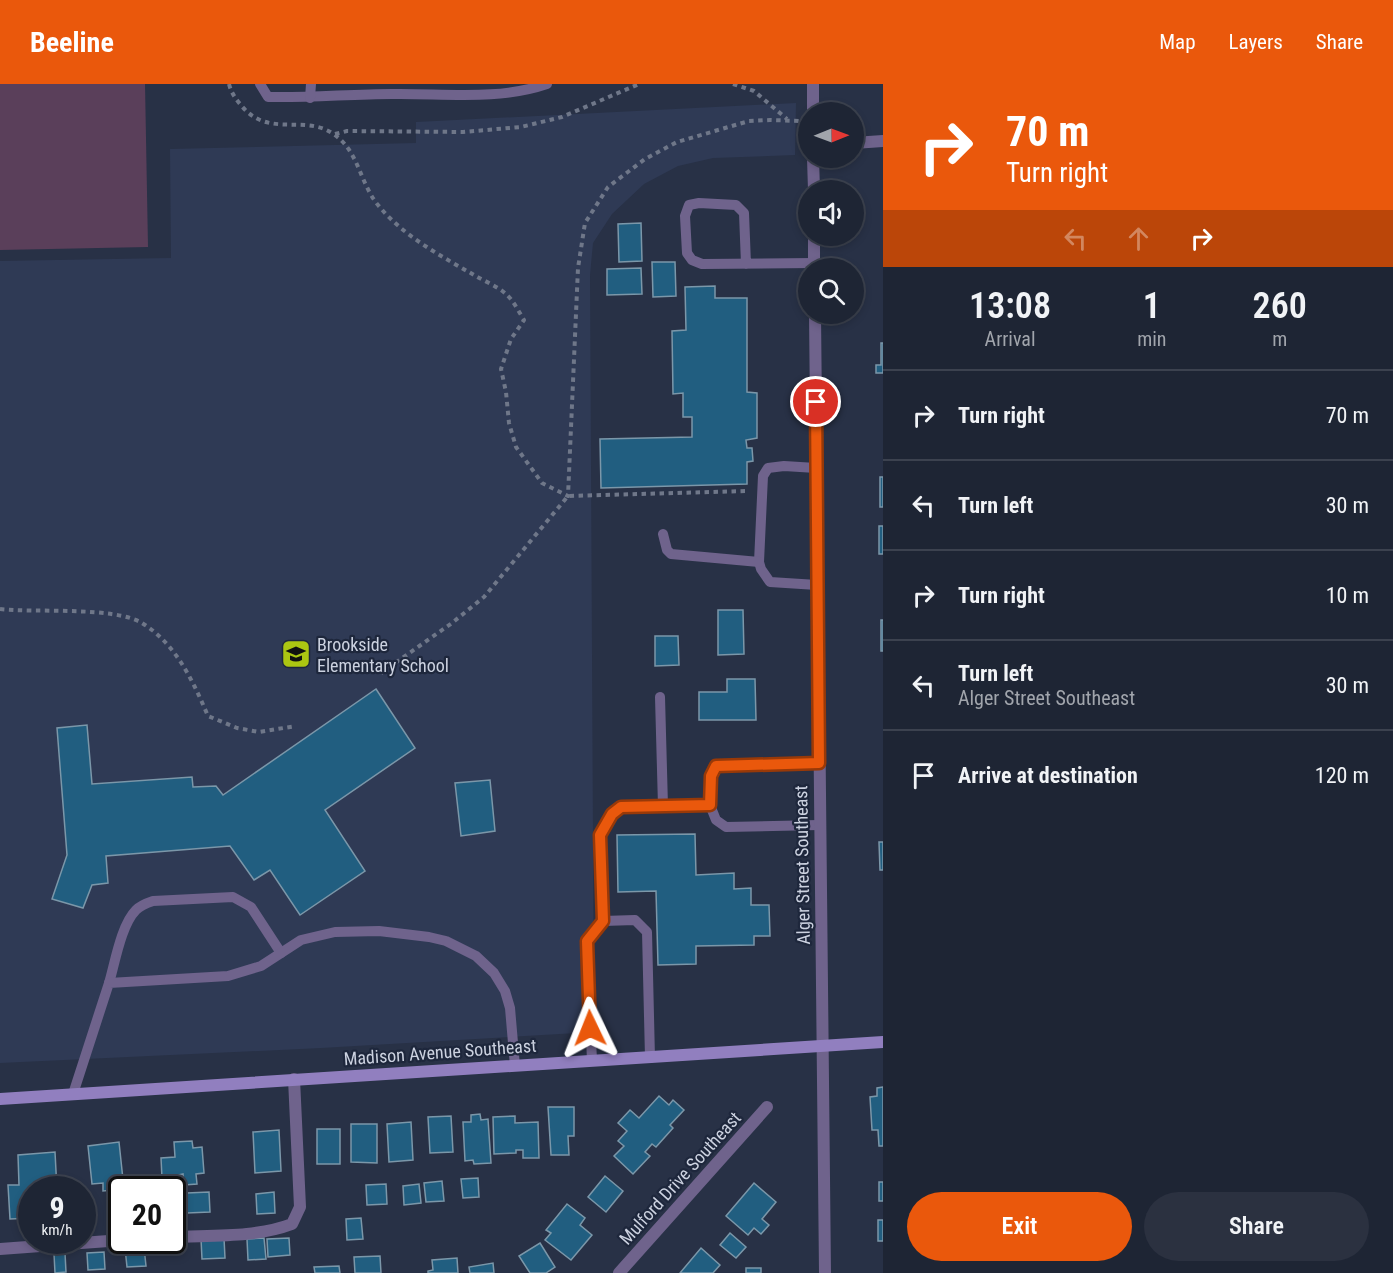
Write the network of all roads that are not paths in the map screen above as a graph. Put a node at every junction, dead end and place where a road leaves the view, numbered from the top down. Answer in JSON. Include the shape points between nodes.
{"nodes":[{"id":1,"x":260,"y":84,"type":"edge"},
{"id":2,"x":310,"y":84,"type":"edge"},
{"id":3,"x":547,"y":84,"type":"edge"},
{"id":4,"x":813,"y":84,"type":"edge"},
{"id":5,"x":310,"y":98,"type":"junction"},
{"id":6,"x":813,"y":102,"type":"edge"},
{"id":7,"x":883,"y":141,"type":"edge"},
{"id":8,"x":864,"y":142,"type":"edge"},
{"id":9,"x":746,"y":264,"type":"junction"},
{"id":10,"x":798,"y":266,"type":"edge"},
{"id":11,"x":815,"y":324,"type":"edge"},
{"id":12,"x":816,"y":468,"type":"junction"},
{"id":13,"x":663,"y":534,"type":"dead end"},
{"id":14,"x":759,"y":562,"type":"junction"},
{"id":15,"x":817,"y":585,"type":"junction"},
{"id":16,"x":660,"y":697,"type":"dead end"},
{"id":17,"x":819,"y":763,"type":"junction"},
{"id":18,"x":710,"y":805,"type":"junction"},
{"id":19,"x":663,"y":806,"type":"junction"},
{"id":20,"x":819,"y":825,"type":"junction"},
{"id":21,"x":603,"y":921,"type":"junction"},
{"id":22,"x":281,"y":953,"type":"junction"},
{"id":23,"x":109,"y":983,"type":"junction"},
{"id":24,"x":883,"y":1042,"type":"edge"},
{"id":25,"x":821,"y":1047,"type":"junction"},
{"id":26,"x":650,"y":1058,"type":"junction"},
{"id":27,"x":591,"y":1061,"type":"junction"},
{"id":28,"x":515,"y":1066,"type":"junction"},
{"id":29,"x":294,"y":1079,"type":"junction"},
{"id":30,"x":73,"y":1094,"type":"junction"},
{"id":31,"x":0,"y":1099,"type":"edge"},
{"id":32,"x":767,"y":1107,"type":"dead end"},
{"id":33,"x":186,"y":1236,"type":"edge"},
{"id":34,"x":108,"y":1241,"type":"edge"},
{"id":35,"x":0,"y":1249,"type":"edge"},
{"id":36,"x":619,"y":1273,"type":"edge"},
{"id":37,"x":825,"y":1273,"type":"edge"}],
"edges":[{"from":1,"to":5,"type":"lane","via":[[268,97]]},
{"from":2,"to":5,"type":"lane"},
{"from":3,"to":5,"type":"lane","via":[[500,93]]},
{"from":4,"to":6,"type":"street"},
{"from":7,"to":8,"type":"street"},
{"from":9,"to":9,"type":"lane","via":[[702,264],[692,260],[687,253],[685,216],[689,205],[736,205],[744,213]]},
{"from":9,"to":10,"type":"lane"},
{"from":11,"to":12,"type":"street","name":"Alger Street Southeast"},
{"from":12,"to":14,"type":"lane","via":[[768,468],[763,476]]},
{"from":12,"to":15,"type":"street","name":"Alger Street Southeast"},
{"from":13,"to":14,"type":"lane","via":[[671,554]]},
{"from":14,"to":15,"type":"lane","via":[[770,582]]},
{"from":15,"to":17,"type":"street","name":"Alger Street Southeast"},
{"from":16,"to":19,"type":"lane"},
{"from":17,"to":18,"type":"lane","via":[[716,766],[711,776]]},
{"from":17,"to":20,"type":"street","name":"Alger Street Southeast"},
{"from":18,"to":19,"type":"lane"},
{"from":18,"to":20,"type":"lane","via":[[716,820],[726,827]]},
{"from":19,"to":21,"type":"lane","via":[[621,807],[604,824],[600,835]]},
{"from":20,"to":25,"type":"street","name":"Alger Street Southeast"},
{"from":21,"to":26,"type":"lane","via":[[635,920],[647,933]]},
{"from":21,"to":27,"type":"lane","via":[[587,941]]},
{"from":22,"to":23,"type":"lane","via":[[261,966],[228,976]]},
{"from":22,"to":23,"type":"lane","via":[[251,907],[233,897],[153,901],[135,910],[127,923]]},
{"from":22,"to":28,"type":"lane","via":[[301,940],[362,930],[446,941],[476,956],[505,990]]},
{"from":23,"to":30,"type":"lane"},
{"from":24,"to":25,"type":"street","name":"Madison Avenue Southeast"},
{"from":25,"to":26,"type":"street","name":"Madison Avenue Southeast"},
{"from":25,"to":37,"type":"street","name":"Alger Street Southeast"},
{"from":26,"to":27,"type":"street","name":"Madison Avenue Southeast"},
{"from":27,"to":28,"type":"street","name":"Madison Avenue Southeast"},
{"from":28,"to":29,"type":"street","name":"Madison Avenue Southeast"},
{"from":29,"to":30,"type":"street","name":"Madison Avenue Southeast"},
{"from":29,"to":33,"type":"street","via":[[300,1207],[292,1224],[262,1232]]},
{"from":30,"to":31,"type":"street","name":"Madison Avenue Southeast"},
{"from":32,"to":36,"type":"street","name":"Mulford Drive Southeast"},
{"from":34,"to":35,"type":"street"}]}
